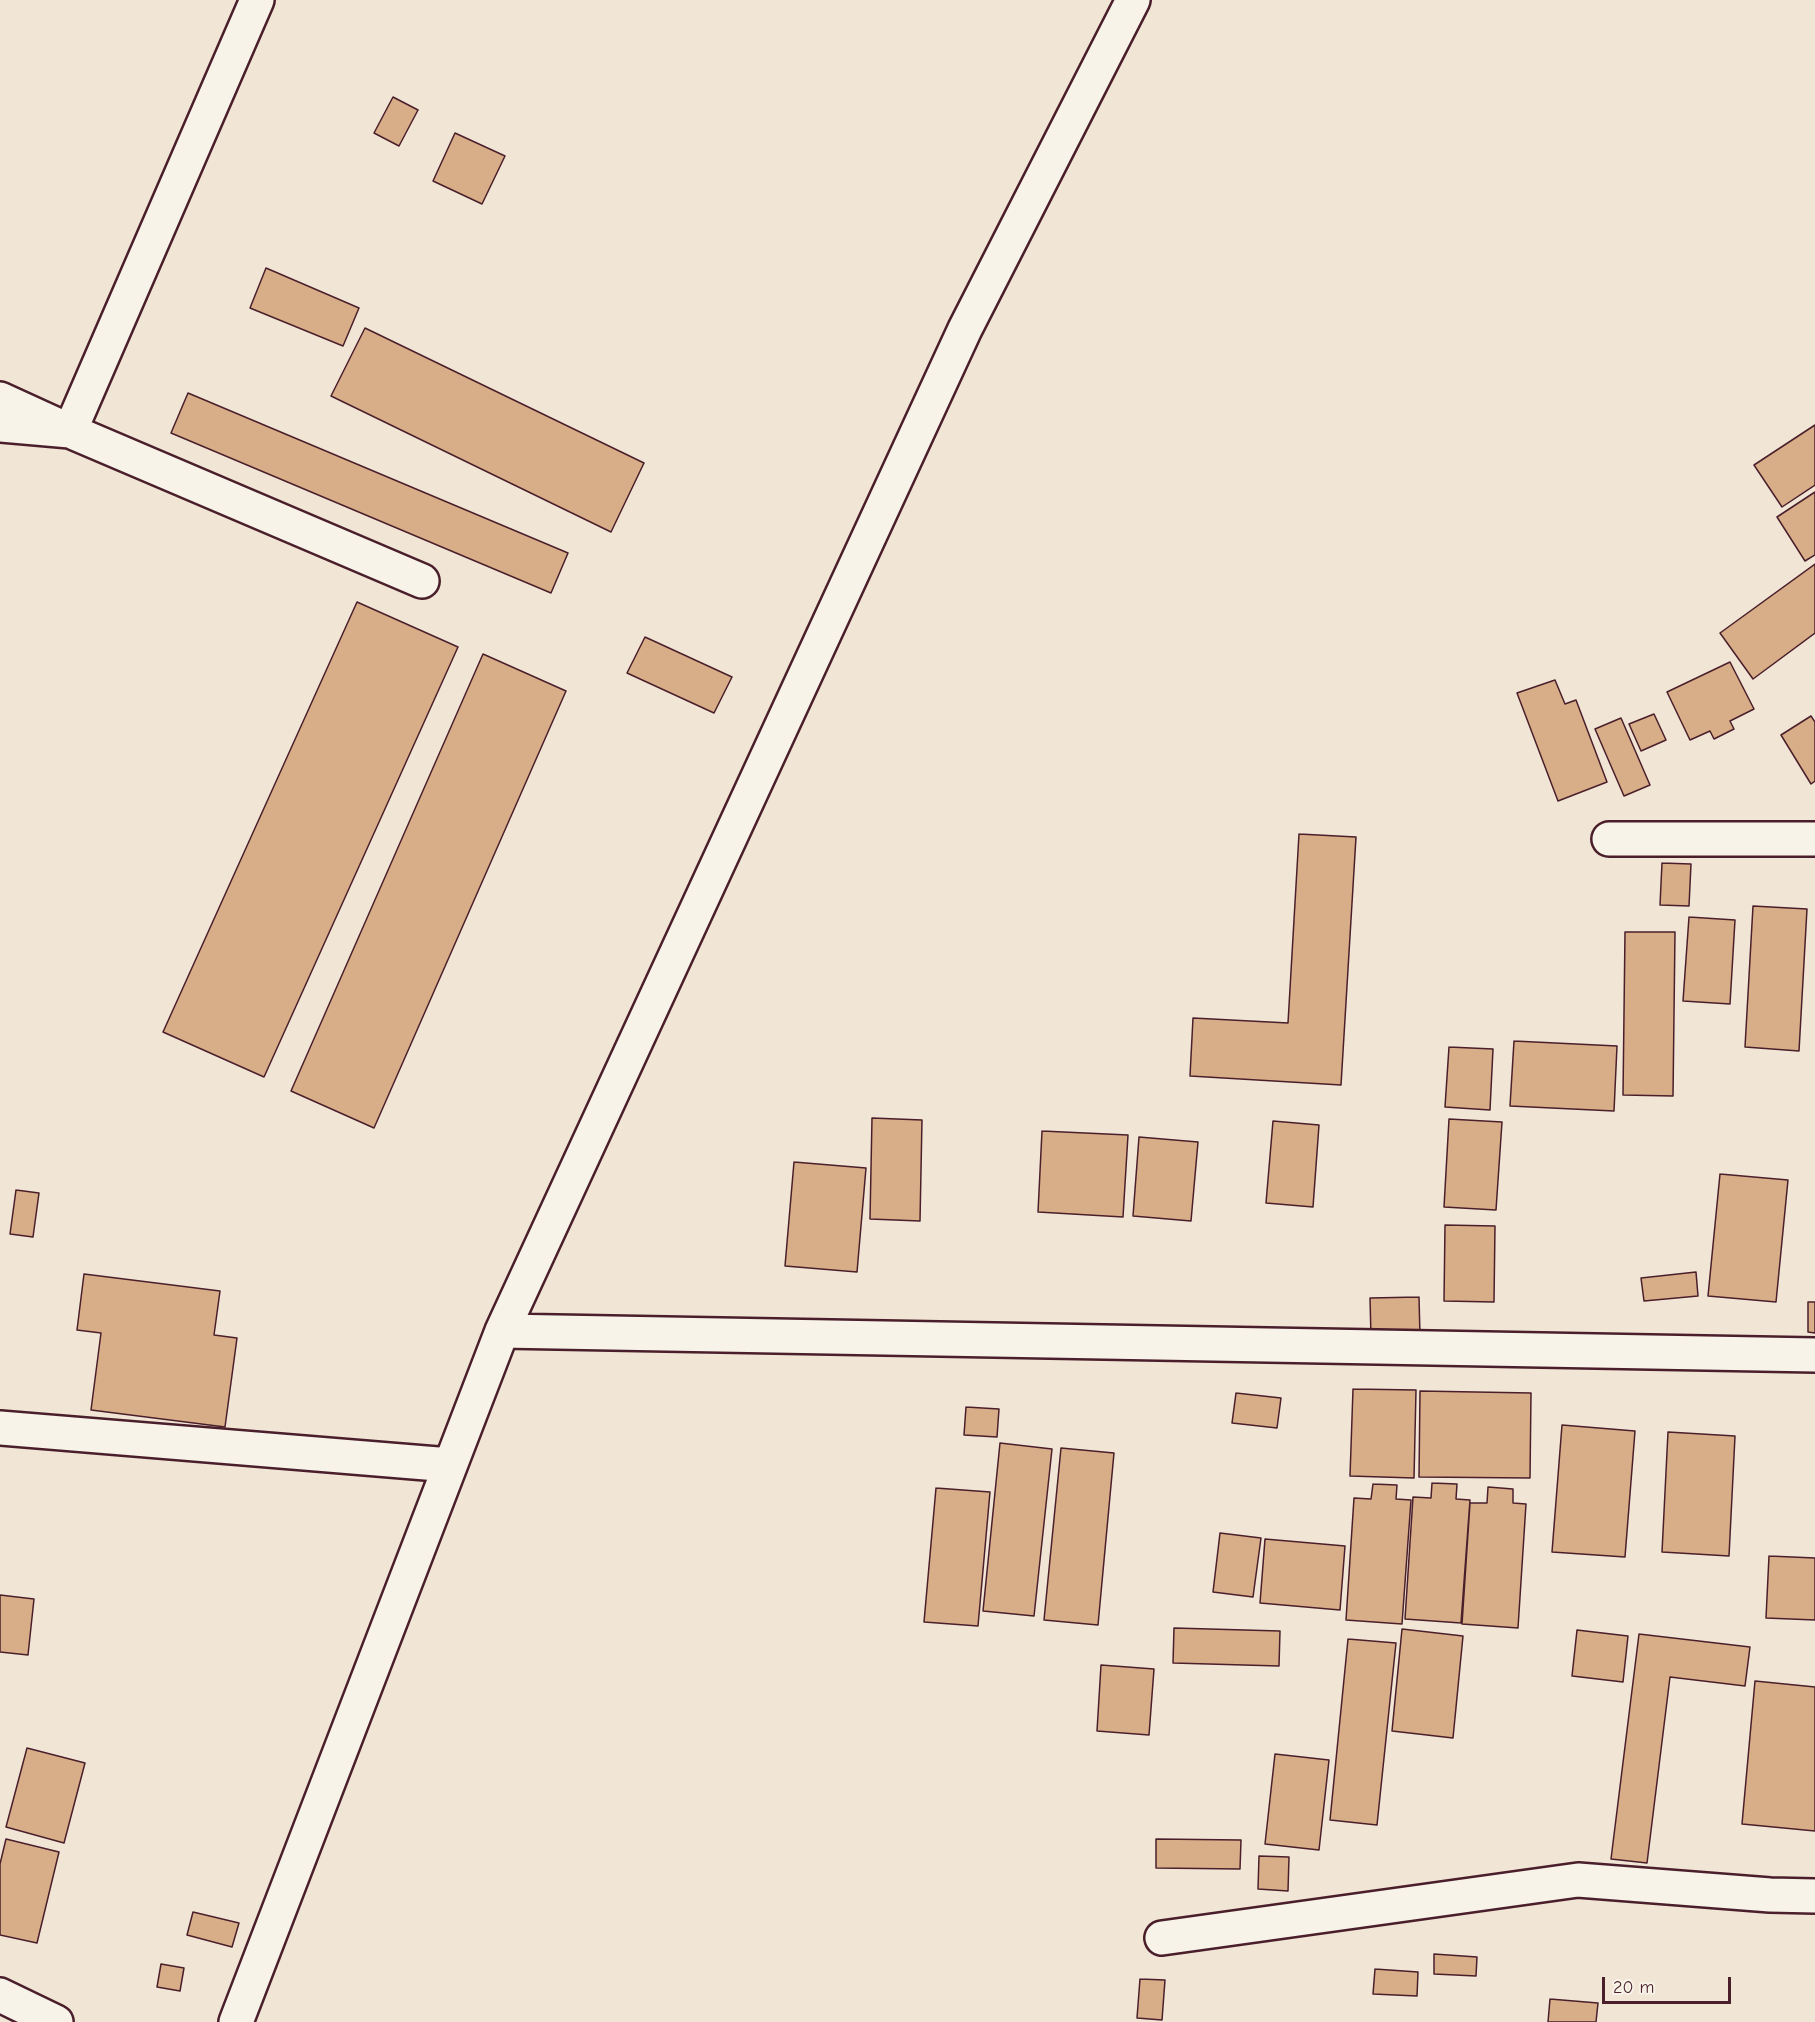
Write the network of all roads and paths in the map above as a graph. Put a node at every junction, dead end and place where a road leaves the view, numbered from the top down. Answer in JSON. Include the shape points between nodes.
{"nodes":[{"id":1,"x":257,"y":0,"type":"edge"},
{"id":2,"x":1133,"y":0,"type":"edge"},
{"id":3,"x":0,"y":399,"type":"edge"},
{"id":4,"x":0,"y":425,"type":"edge"},
{"id":5,"x":70,"y":431,"type":"junction"},
{"id":6,"x":422,"y":581,"type":"dead end"},
{"id":7,"x":1609,"y":839,"type":"dead end"},
{"id":8,"x":1815,"y":839,"type":"edge"},
{"id":9,"x":502,"y":1331,"type":"junction"},
{"id":10,"x":1815,"y":1355,"type":"edge"},
{"id":11,"x":0,"y":1428,"type":"edge"},
{"id":12,"x":450,"y":1465,"type":"junction"},
{"id":13,"x":1815,"y":1896,"type":"edge"},
{"id":14,"x":1162,"y":1938,"type":"dead end"},
{"id":15,"x":0,"y":1995,"type":"edge"},
{"id":16,"x":56,"y":2022,"type":"edge"},
{"id":17,"x":236,"y":2022,"type":"edge"}],
"edges":[{"from":1,"to":5,"type":"street"},
{"from":2,"to":9,"type":"street","via":[[965,329]]},
{"from":3,"to":5,"type":"street"},
{"from":4,"to":5,"type":"street"},
{"from":5,"to":6,"type":"street"},
{"from":7,"to":8,"type":"street"},
{"from":9,"to":10,"type":"street"},
{"from":9,"to":12,"type":"street"},
{"from":11,"to":12,"type":"street"},
{"from":12,"to":17,"type":"street"},
{"from":13,"to":14,"type":"street","via":[[1578,1880]]},
{"from":15,"to":16,"type":"street"}]}
